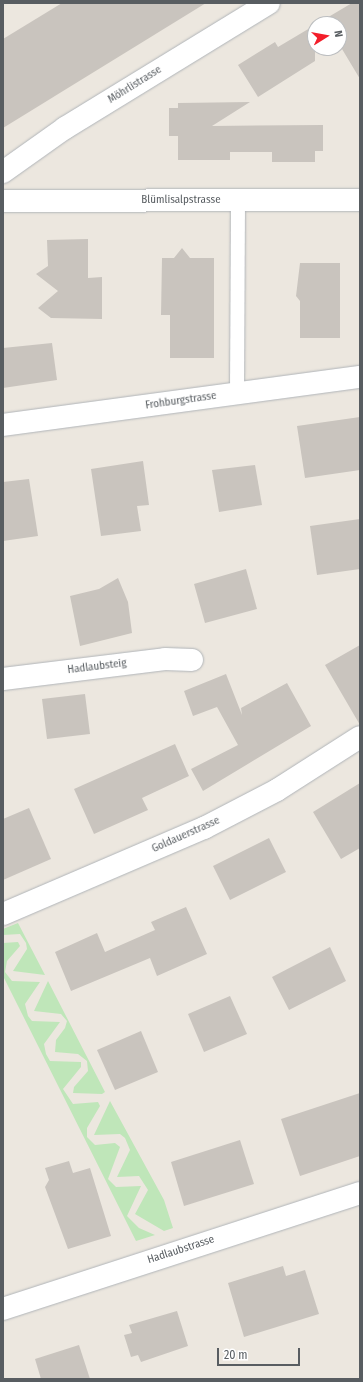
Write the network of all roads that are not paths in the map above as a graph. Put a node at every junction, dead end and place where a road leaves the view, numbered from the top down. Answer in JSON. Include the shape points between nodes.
{"nodes":[{"id":1,"x":269,"y":3,"type":"edge"},
{"id":2,"x":3,"y":172,"type":"edge"},
{"id":3,"x":238,"y":200,"type":"junction"},
{"id":4,"x":360,"y":200,"type":"edge"},
{"id":5,"x":3,"y":201,"type":"edge"},
{"id":6,"x":360,"y":377,"type":"edge"},
{"id":7,"x":237,"y":393,"type":"junction"},
{"id":8,"x":3,"y":425,"type":"edge"},
{"id":9,"x":192,"y":660,"type":"dead end"},
{"id":10,"x":3,"y":679,"type":"edge"},
{"id":11,"x":360,"y":737,"type":"edge"},
{"id":12,"x":3,"y":914,"type":"edge"},
{"id":13,"x":360,"y":1193,"type":"edge"},
{"id":14,"x":3,"y":1309,"type":"edge"}],
"edges":[{"from":1,"to":2,"type":"street","name":"Möhrlistrasse","via":[[54,135]]},
{"from":3,"to":4,"type":"street","name":"Blümlisalpstrasse"},
{"from":3,"to":5,"type":"street","name":"Blümlisalpstrasse"},
{"from":3,"to":7,"type":"lane"},
{"from":6,"to":7,"type":"street","name":"Frohburgstrasse"},
{"from":7,"to":8,"type":"street","name":"Frohburgstrasse"},
{"from":9,"to":10,"type":"street","name":"Hadlaubsteig","via":[[165,659]]},
{"from":11,"to":12,"type":"street","name":"Goldauerstrasse","via":[[277,790],[204,828]]},
{"from":13,"to":14,"type":"street","name":"Hadlaubstrasse"}]}
